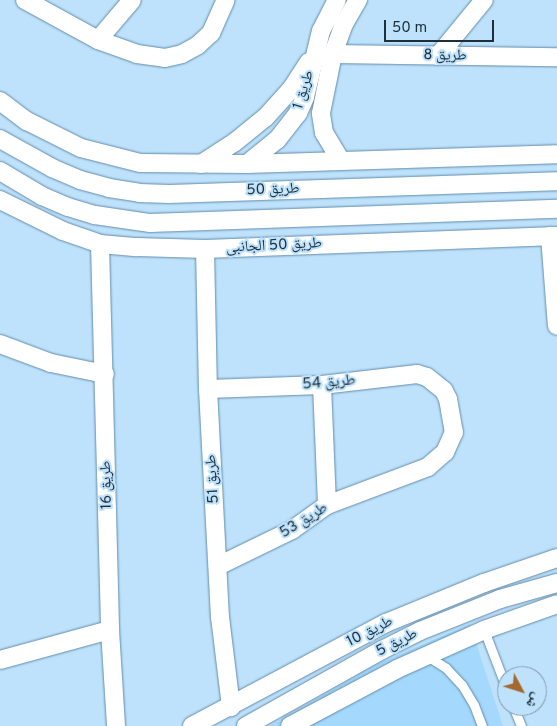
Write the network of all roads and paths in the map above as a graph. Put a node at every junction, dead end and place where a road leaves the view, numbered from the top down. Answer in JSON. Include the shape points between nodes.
{"nodes":[{"id":1,"x":25,"y":0,"type":"edge"},
{"id":2,"x":132,"y":0,"type":"edge"},
{"id":3,"x":226,"y":0,"type":"edge"},
{"id":4,"x":358,"y":0,"type":"edge"},
{"id":5,"x":484,"y":0,"type":"edge"},
{"id":6,"x":331,"y":3,"type":"edge"},
{"id":7,"x":98,"y":40,"type":"junction"},
{"id":8,"x":333,"y":54,"type":"junction"},
{"id":9,"x":314,"y":55,"type":"junction"},
{"id":10,"x":438,"y":56,"type":"junction"},
{"id":11,"x":557,"y":58,"type":"edge"},
{"id":12,"x":0,"y":101,"type":"edge"},
{"id":13,"x":0,"y":139,"type":"edge"},
{"id":14,"x":557,"y":154,"type":"edge"},
{"id":15,"x":445,"y":157,"type":"junction"},
{"id":16,"x":341,"y":161,"type":"junction"},
{"id":17,"x":200,"y":164,"type":"junction"},
{"id":18,"x":247,"y":164,"type":"junction"},
{"id":19,"x":0,"y":171,"type":"edge"},
{"id":20,"x":557,"y":181,"type":"edge"},
{"id":21,"x":444,"y":184,"type":"junction"},
{"id":22,"x":0,"y":200,"type":"edge"},
{"id":23,"x":557,"y":209,"type":"edge"},
{"id":24,"x":554,"y":236,"type":"edge"},
{"id":25,"x":100,"y":244,"type":"junction"},
{"id":26,"x":205,"y":249,"type":"junction"},
{"id":27,"x":557,"y":326,"type":"edge"},
{"id":28,"x":0,"y":344,"type":"edge"},
{"id":29,"x":105,"y":374,"type":"junction"},
{"id":30,"x":322,"y":385,"type":"junction"},
{"id":31,"x":208,"y":389,"type":"junction"},
{"id":32,"x":445,"y":452,"type":"joint"},
{"id":33,"x":327,"y":505,"type":"junction"},
{"id":34,"x":557,"y":558,"type":"edge"},
{"id":35,"x":218,"y":566,"type":"junction"},
{"id":36,"x":557,"y":582,"type":"edge"},
{"id":37,"x":557,"y":604,"type":"edge"},
{"id":38,"x":110,"y":630,"type":"junction"},
{"id":39,"x":484,"y":630,"type":"junction"},
{"id":40,"x":427,"y":655,"type":"junction"},
{"id":41,"x":0,"y":660,"type":"edge"},
{"id":42,"x":498,"y":666,"type":"edge"},
{"id":43,"x":232,"y":707,"type":"junction"},
{"id":44,"x":116,"y":726,"type":"edge"},
{"id":45,"x":192,"y":726,"type":"edge"},
{"id":46,"x":246,"y":726,"type":"edge"},
{"id":47,"x":290,"y":726,"type":"edge"},
{"id":48,"x":482,"y":726,"type":"edge"}],
"edges":[{"from":1,"to":7,"type":"street"},
{"from":2,"to":7,"type":"street"},
{"from":3,"to":7,"type":"street","via":[[211,32],[182,54],[165,58],[137,54]]},
{"from":4,"to":8,"type":"street","name":"طريق 1","via":[[344,24]]},
{"from":5,"to":10,"type":"street"},
{"from":6,"to":9,"type":"street","name":"طريق 1"},
{"from":8,"to":10,"type":"street","name":"طريق 8"},
{"from":8,"to":16,"type":"street","name":"طريق 1","via":[[321,113],[324,133]]},
{"from":9,"to":17,"type":"street","via":[[266,118]]},
{"from":9,"to":18,"type":"street","name":"طريق 1","via":[[306,97],[298,113],[276,140]]},
{"from":10,"to":11,"type":"street","name":"طريق 8"},
{"from":12,"to":17,"type":"street","via":[[27,121],[81,148],[140,163]]},
{"from":13,"to":21,"type":"street","name":"طريق 50","via":[[80,180],[139,193]]},
{"from":14,"to":15,"type":"street"},
{"from":15,"to":16,"type":"street"},
{"from":15,"to":21,"type":"street"},
{"from":16,"to":18,"type":"street"},
{"from":17,"to":18,"type":"street"},
{"from":19,"to":23,"type":"street","name":"طريق 50","via":[[68,207],[150,224]]},
{"from":20,"to":21,"type":"street","name":"طريق 50"},
{"from":22,"to":25,"type":"street","name":"طريق 50 الجانبى","via":[[63,231]]},
{"from":24,"to":26,"type":"street","name":"طريق 50 الجانبى"},
{"from":24,"to":27,"type":"street"},
{"from":25,"to":26,"type":"street","name":"طريق 50 الجانبى"},
{"from":25,"to":29,"type":"street","name":"طريق 16"},
{"from":26,"to":31,"type":"street","name":"طريق 51"},
{"from":28,"to":29,"type":"street","via":[[51,363]]},
{"from":29,"to":38,"type":"street","name":"طريق 16"},
{"from":30,"to":31,"type":"street","name":"طريق 54"},
{"from":30,"to":32,"type":"street","name":"طريق 54","via":[[417,374],[427,377],[448,399],[454,432]]},
{"from":30,"to":33,"type":"street"},
{"from":31,"to":35,"type":"street","name":"طريق 51"},
{"from":32,"to":33,"type":"street","name":"طريق 53","via":[[428,467]]},
{"from":33,"to":35,"type":"street","name":"طريق 53","via":[[292,530]]},
{"from":34,"to":43,"type":"street","name":"طريق 10","via":[[386,622]]},
{"from":35,"to":43,"type":"street","name":"طريق 51","via":[[224,662]]},
{"from":36,"to":46,"type":"street","name":"طريق 5","via":[[500,599],[420,631]]},
{"from":37,"to":39,"type":"street","name":"طريق 5"},
{"from":38,"to":41,"type":"street"},
{"from":38,"to":44,"type":"street","name":"طريق 16"},
{"from":39,"to":40,"type":"street","name":"طريق 5"},
{"from":39,"to":42,"type":"lane"},
{"from":40,"to":47,"type":"street","name":"طريق 5"},
{"from":40,"to":48,"type":"lane","via":[[462,685]]},
{"from":43,"to":45,"type":"street","name":"طريق 10"}]}
